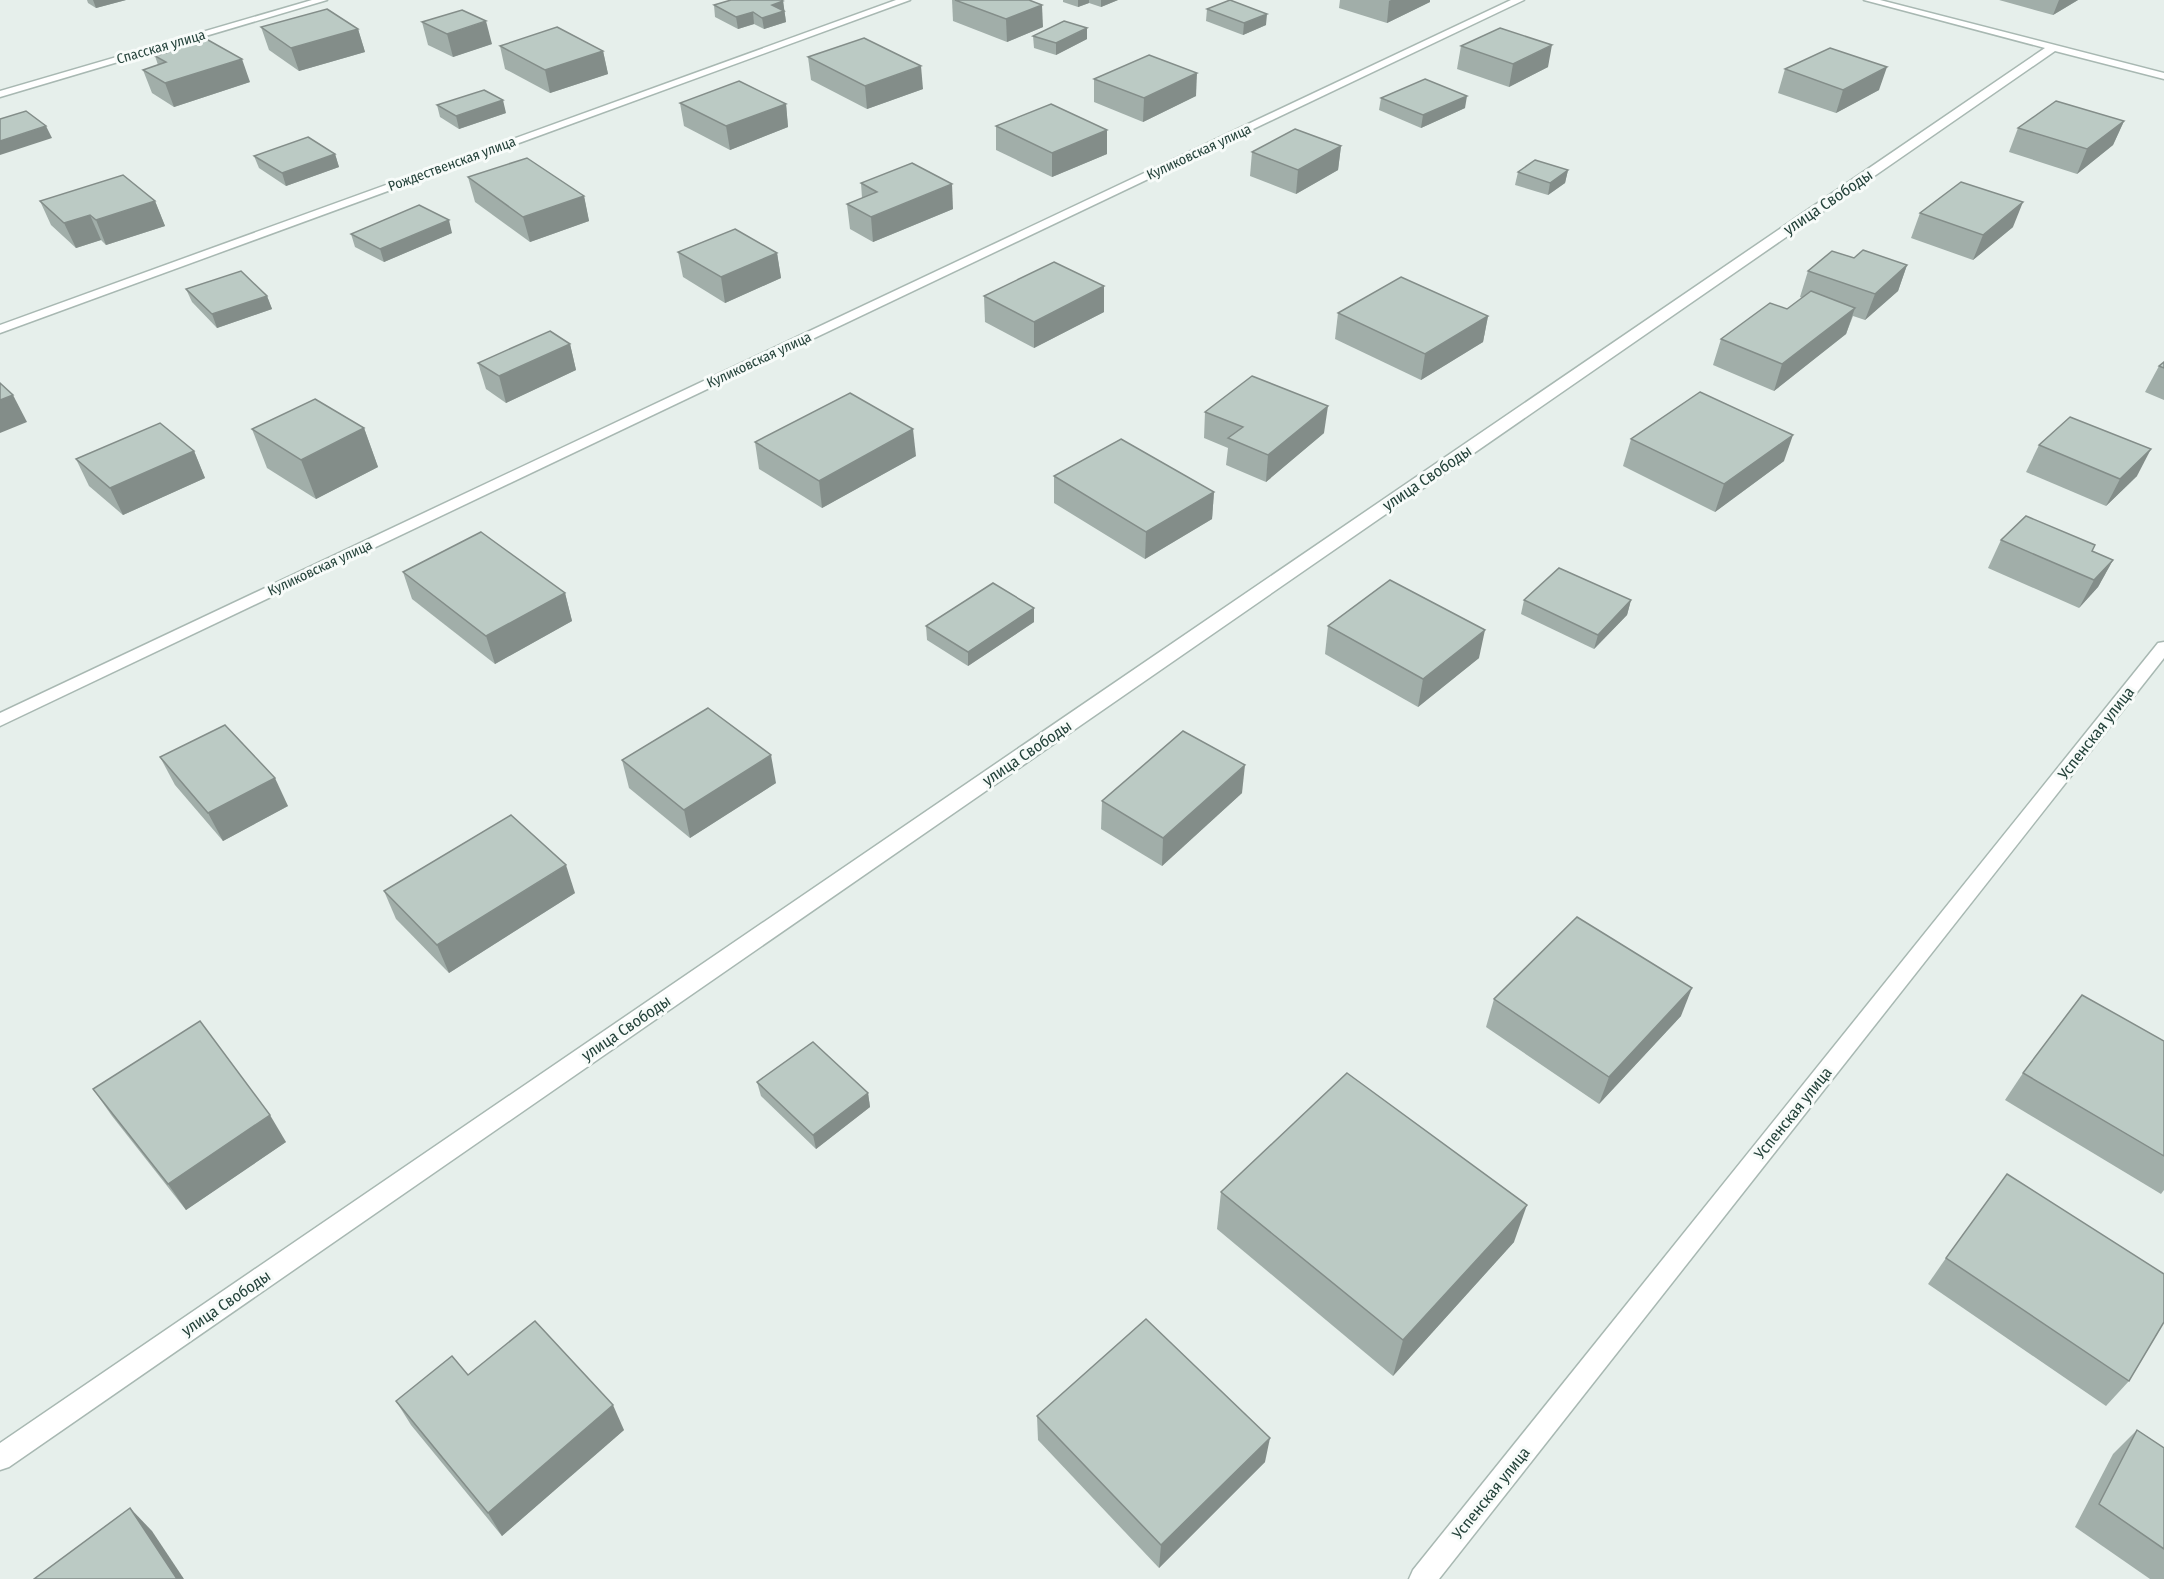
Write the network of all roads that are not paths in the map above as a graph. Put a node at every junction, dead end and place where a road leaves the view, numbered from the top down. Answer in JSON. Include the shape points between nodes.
{"nodes":[{"id":1,"x":322,"y":0,"type":"edge"},
{"id":2,"x":905,"y":0,"type":"edge"},
{"id":3,"x":1519,"y":0,"type":"edge"},
{"id":4,"x":1869,"y":0,"type":"edge"},
{"id":5,"x":2054,"y":47,"type":"junction"},
{"id":6,"x":2164,"y":76,"type":"edge"},
{"id":7,"x":0,"y":94,"type":"edge"},
{"id":8,"x":0,"y":329,"type":"edge"},
{"id":9,"x":2164,"y":647,"type":"edge"},
{"id":10,"x":0,"y":720,"type":"edge"},
{"id":11,"x":0,"y":1458,"type":"edge"},
{"id":12,"x":1422,"y":1579,"type":"edge"}],
"edges":[{"from":1,"to":7,"type":"street","name":"Спасская улица"},
{"from":2,"to":8,"type":"street","name":"Рождественская улица"},
{"from":3,"to":10,"type":"street","name":"Куликовская улица"},
{"from":4,"to":5,"type":"street"},
{"from":5,"to":6,"type":"street"},
{"from":5,"to":11,"type":"street","name":"улица Свободы"},
{"from":9,"to":12,"type":"street","name":"Успенская улица"}]}
